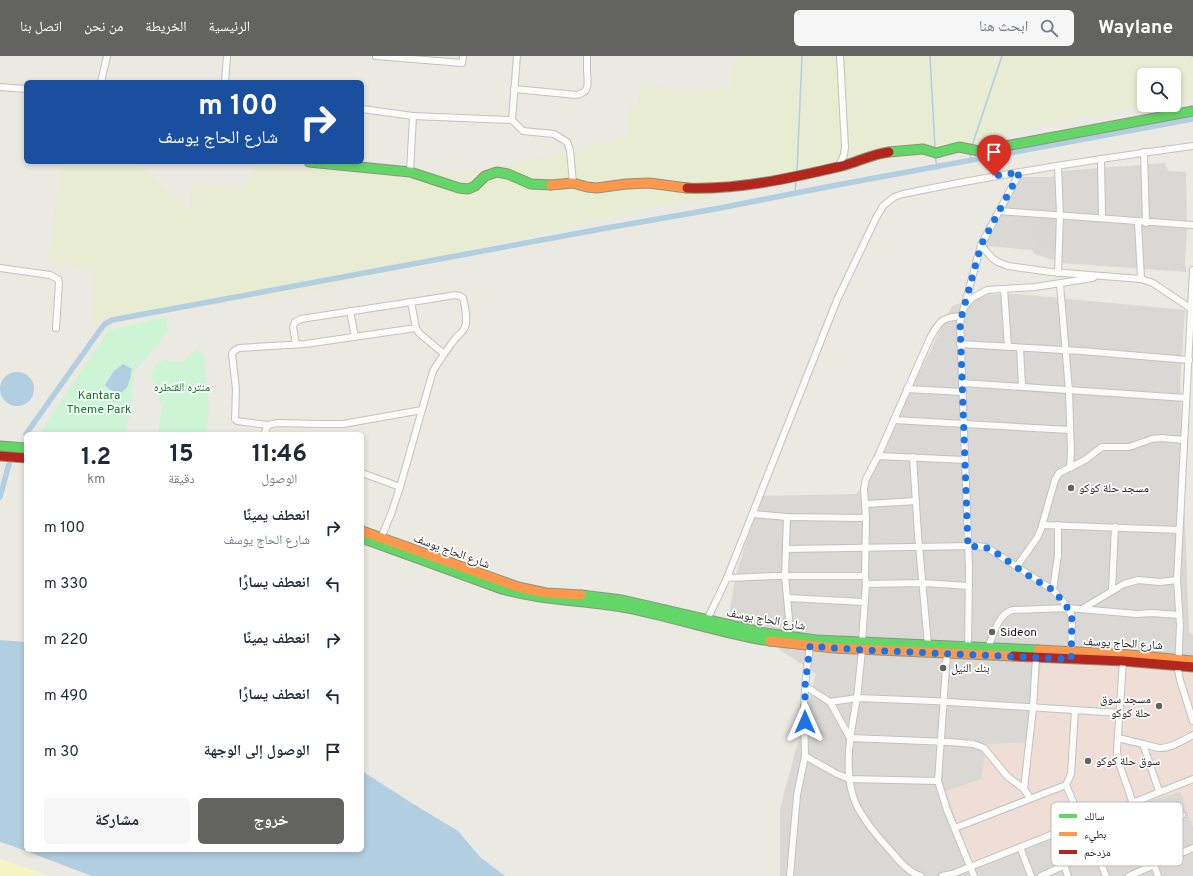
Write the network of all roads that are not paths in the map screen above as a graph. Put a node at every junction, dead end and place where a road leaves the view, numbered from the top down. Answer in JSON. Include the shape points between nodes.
{"nodes":[{"id":1,"x":107,"y":56,"type":"edge"},
{"id":2,"x":227,"y":56,"type":"edge"},
{"id":3,"x":376,"y":56,"type":"edge"},
{"id":4,"x":463,"y":56,"type":"edge"},
{"id":5,"x":517,"y":56,"type":"edge"},
{"id":6,"x":587,"y":56,"type":"edge"},
{"id":7,"x":840,"y":56,"type":"edge"},
{"id":8,"x":101,"y":80,"type":"edge"},
{"id":9,"x":225,"y":80,"type":"edge"},
{"id":10,"x":0,"y":87,"type":"edge"},
{"id":11,"x":24,"y":88,"type":"edge"},
{"id":12,"x":514,"y":89,"type":"junction"},
{"id":13,"x":364,"y":109,"type":"edge"},
{"id":14,"x":1193,"y":111,"type":"edge"},
{"id":15,"x":412,"y":116,"type":"junction"},
{"id":16,"x":512,"y":120,"type":"junction"},
{"id":17,"x":1193,"y":146,"type":"edge"},
{"id":18,"x":1144,"y":152,"type":"junction"},
{"id":19,"x":1101,"y":159,"type":"junction"},
{"id":20,"x":330,"y":164,"type":"edge"},
{"id":21,"x":1058,"y":166,"type":"junction"},
{"id":22,"x":838,"y":168,"type":"junction"},
{"id":23,"x":410,"y":172,"type":"junction"},
{"id":24,"x":1020,"y":172,"type":"junction"},
{"id":25,"x":573,"y":183,"type":"junction"},
{"id":26,"x":999,"y":211,"type":"junction"},
{"id":27,"x":1060,"y":215,"type":"junction"},
{"id":28,"x":1102,"y":218,"type":"junction"},
{"id":29,"x":1138,"y":222,"type":"junction"},
{"id":30,"x":1146,"y":223,"type":"junction"},
{"id":31,"x":1193,"y":225,"type":"edge"},
{"id":32,"x":981,"y":245,"type":"junction"},
{"id":33,"x":0,"y":268,"type":"edge"},
{"id":34,"x":1193,"y":270,"type":"edge"},
{"id":35,"x":1058,"y":273,"type":"junction"},
{"id":36,"x":1101,"y":276,"type":"junction"},
{"id":37,"x":1141,"y":279,"type":"junction"},
{"id":38,"x":1060,"y":284,"type":"junction"},
{"id":39,"x":1004,"y":289,"type":"junction"},
{"id":40,"x":410,"y":302,"type":"junction"},
{"id":41,"x":1190,"y":308,"type":"junction"},
{"id":42,"x":350,"y":311,"type":"junction"},
{"id":43,"x":961,"y":314,"type":"junction"},
{"id":44,"x":56,"y":328,"type":"dead end"},
{"id":45,"x":416,"y":328,"type":"junction"},
{"id":46,"x":355,"y":338,"type":"junction"},
{"id":47,"x":296,"y":344,"type":"junction"},
{"id":48,"x":960,"y":344,"type":"junction"},
{"id":49,"x":1008,"y":347,"type":"junction"},
{"id":50,"x":1020,"y":348,"type":"junction"},
{"id":51,"x":1066,"y":350,"type":"junction"},
{"id":52,"x":444,"y":354,"type":"junction"},
{"id":53,"x":1189,"y":360,"type":"junction"},
{"id":54,"x":962,"y":383,"type":"junction"},
{"id":55,"x":1022,"y":386,"type":"junction"},
{"id":56,"x":907,"y":390,"type":"junction"},
{"id":57,"x":1069,"y":391,"type":"junction"},
{"id":58,"x":963,"y":392,"type":"junction"},
{"id":59,"x":1186,"y":398,"type":"junction"},
{"id":60,"x":422,"y":410,"type":"junction"},
{"id":61,"x":894,"y":420,"type":"junction"},
{"id":62,"x":964,"y":424,"type":"junction"},
{"id":63,"x":268,"y":425,"type":"junction"},
{"id":64,"x":1070,"y":430,"type":"junction"},
{"id":65,"x":265,"y":432,"type":"edge"},
{"id":66,"x":1184,"y":440,"type":"junction"},
{"id":67,"x":0,"y":446,"type":"edge"},
{"id":68,"x":24,"y":448,"type":"edge"},
{"id":69,"x":0,"y":456,"type":"edge"},
{"id":70,"x":878,"y":456,"type":"junction"},
{"id":71,"x":24,"y":458,"type":"edge"},
{"id":72,"x":913,"y":458,"type":"junction"},
{"id":73,"x":965,"y":460,"type":"junction"},
{"id":74,"x":1070,"y":468,"type":"junction"},
{"id":75,"x":364,"y":474,"type":"edge"},
{"id":76,"x":400,"y":487,"type":"junction"},
{"id":77,"x":916,"y":501,"type":"junction"},
{"id":78,"x":866,"y":504,"type":"junction"},
{"id":79,"x":753,"y":514,"type":"junction"},
{"id":80,"x":788,"y":517,"type":"junction"},
{"id":81,"x":866,"y":518,"type":"junction"},
{"id":82,"x":1043,"y":525,"type":"junction"},
{"id":83,"x":1058,"y":525,"type":"junction"},
{"id":84,"x":1115,"y":527,"type":"junction"},
{"id":85,"x":1179,"y":530,"type":"junction"},
{"id":86,"x":364,"y":531,"type":"edge"},
{"id":87,"x":381,"y":538,"type":"junction"},
{"id":88,"x":364,"y":539,"type":"edge"},
{"id":89,"x":968,"y":547,"type":"junction"},
{"id":90,"x":866,"y":548,"type":"junction"},
{"id":91,"x":920,"y":548,"type":"junction"},
{"id":92,"x":786,"y":549,"type":"junction"},
{"id":93,"x":1017,"y":566,"type":"junction"},
{"id":94,"x":785,"y":576,"type":"junction"},
{"id":95,"x":865,"y":576,"type":"junction"},
{"id":96,"x":727,"y":578,"type":"junction"},
{"id":97,"x":1177,"y":580,"type":"junction"},
{"id":98,"x":923,"y":583,"type":"junction"},
{"id":99,"x":866,"y":584,"type":"junction"},
{"id":100,"x":969,"y":586,"type":"junction"},
{"id":101,"x":1053,"y":590,"type":"junction"},
{"id":102,"x":1112,"y":590,"type":"junction"},
{"id":103,"x":788,"y":598,"type":"junction"},
{"id":104,"x":864,"y":602,"type":"junction"},
{"id":105,"x":1068,"y":608,"type":"junction"},
{"id":106,"x":1082,"y":609,"type":"junction"},
{"id":107,"x":1179,"y":615,"type":"junction"},
{"id":108,"x":707,"y":620,"type":"junction"},
{"id":109,"x":788,"y":637,"type":"junction"},
{"id":110,"x":928,"y":645,"type":"junction"},
{"id":111,"x":810,"y":646,"type":"junction"},
{"id":112,"x":862,"y":646,"type":"junction"},
{"id":113,"x":968,"y":647,"type":"junction"},
{"id":114,"x":988,"y":648,"type":"junction"},
{"id":115,"x":947,"y":653,"type":"junction"},
{"id":116,"x":1071,"y":656,"type":"junction"},
{"id":117,"x":1036,"y":657,"type":"junction"},
{"id":118,"x":1123,"y":661,"type":"junction"},
{"id":119,"x":1193,"y":661,"type":"edge"},
{"id":120,"x":1178,"y":662,"type":"junction"},
{"id":121,"x":1193,"y":667,"type":"edge"},
{"id":122,"x":805,"y":686,"type":"junction"},
{"id":123,"x":857,"y":698,"type":"junction"},
{"id":124,"x":830,"y":702,"type":"junction"},
{"id":125,"x":944,"y":703,"type":"junction"},
{"id":126,"x":1033,"y":708,"type":"junction"},
{"id":127,"x":1075,"y":710,"type":"junction"},
{"id":128,"x":1120,"y":713,"type":"junction"},
{"id":129,"x":1193,"y":721,"type":"edge"},
{"id":130,"x":1193,"y":735,"type":"edge"},
{"id":131,"x":850,"y":738,"type":"junction"},
{"id":132,"x":1118,"y":738,"type":"junction"},
{"id":133,"x":942,"y":742,"type":"junction"},
{"id":134,"x":1143,"y":744,"type":"junction"},
{"id":135,"x":805,"y":756,"type":"junction"},
{"id":136,"x":850,"y":779,"type":"junction"},
{"id":137,"x":1193,"y":779,"type":"edge"},
{"id":138,"x":938,"y":781,"type":"junction"},
{"id":139,"x":1066,"y":785,"type":"junction"},
{"id":140,"x":1024,"y":789,"type":"junction"},
{"id":141,"x":1159,"y":791,"type":"junction"},
{"id":142,"x":1030,"y":798,"type":"junction"},
{"id":143,"x":1073,"y":802,"type":"edge"},
{"id":144,"x":1132,"y":802,"type":"joint"},
{"id":145,"x":955,"y":828,"type":"junction"},
{"id":146,"x":1051,"y":834,"type":"edge"},
{"id":147,"x":1020,"y":847,"type":"junction"},
{"id":148,"x":1193,"y":848,"type":"edge"},
{"id":149,"x":1183,"y":852,"type":"edge"},
{"id":150,"x":970,"y":866,"type":"junction"},
{"id":151,"x":1064,"y":866,"type":"joint"},
{"id":152,"x":1102,"y":866,"type":"edge"},
{"id":153,"x":1150,"y":866,"type":"edge"},
{"id":154,"x":1155,"y":866,"type":"edge"},
{"id":155,"x":912,"y":875,"type":"edge"},
{"id":156,"x":790,"y":876,"type":"edge"},
{"id":157,"x":921,"y":876,"type":"edge"},
{"id":158,"x":942,"y":876,"type":"edge"},
{"id":159,"x":974,"y":876,"type":"edge"},
{"id":160,"x":1031,"y":876,"type":"edge"},
{"id":161,"x":1041,"y":876,"type":"edge"},
{"id":162,"x":1068,"y":876,"type":"edge"},
{"id":163,"x":1106,"y":876,"type":"edge"},
{"id":164,"x":1129,"y":876,"type":"edge"},
{"id":165,"x":1158,"y":876,"type":"edge"}],
"edges":[{"from":1,"to":8,"type":"street"},
{"from":2,"to":9,"type":"street"},
{"from":3,"to":4,"type":"street","via":[[462,63]]},
{"from":5,"to":12,"type":"street"},
{"from":6,"to":12,"type":"street","via":[[588,81],[587,90],[583,94]]},
{"from":7,"to":22,"type":"street","via":[[845,147]]},
{"from":10,"to":11,"type":"street"},
{"from":12,"to":16,"type":"street"},
{"from":13,"to":15,"type":"street"},
{"from":14,"to":22,"type":"main road","via":[[979,151],[963,146],[936,153],[917,149],[884,153]]},
{"from":15,"to":16,"type":"street"},
{"from":15,"to":23,"type":"street"},
{"from":16,"to":25,"type":"street","via":[[523,131],[554,134],[567,142]]},
{"from":17,"to":18,"type":"street"},
{"from":18,"to":19,"type":"street"},
{"from":18,"to":30,"type":"street"},
{"from":19,"to":21,"type":"street"},
{"from":19,"to":28,"type":"street"},
{"from":20,"to":23,"type":"main road"},
{"from":21,"to":24,"type":"street"},
{"from":21,"to":27,"type":"street"},
{"from":22,"to":25,"type":"main road","via":[[804,176],[718,189],[689,189],[642,183],[597,188]]},
{"from":23,"to":25,"type":"main road","via":[[468,189],[485,176],[497,172],[531,184]]},
{"from":24,"to":26,"type":"street"},
{"from":24,"to":79,"type":"street","via":[[903,194],[894,197],[883,206],[837,300]]},
{"from":26,"to":27,"type":"street"},
{"from":26,"to":32,"type":"street"},
{"from":27,"to":28,"type":"street"},
{"from":27,"to":35,"type":"street"},
{"from":28,"to":29,"type":"street"},
{"from":29,"to":30,"type":"street"},
{"from":29,"to":37,"type":"street"},
{"from":30,"to":31,"type":"street"},
{"from":32,"to":35,"type":"street","via":[[998,262],[1008,266]]},
{"from":32,"to":43,"type":"street"},
{"from":33,"to":44,"type":"street","via":[[50,275],[58,279]]},
{"from":34,"to":41,"type":"street"},
{"from":35,"to":36,"type":"street"},
{"from":36,"to":37,"type":"street"},
{"from":36,"to":38,"type":"street"},
{"from":37,"to":41,"type":"street","via":[[1153,283]]},
{"from":38,"to":39,"type":"street"},
{"from":38,"to":51,"type":"street"},
{"from":39,"to":43,"type":"street","via":[[980,292]]},
{"from":39,"to":49,"type":"street"},
{"from":40,"to":42,"type":"street"},
{"from":40,"to":45,"type":"street"},
{"from":40,"to":52,"type":"street","via":[[461,296],[466,316],[465,326]]},
{"from":41,"to":53,"type":"street"},
{"from":42,"to":46,"type":"street"},
{"from":42,"to":47,"type":"street","via":[[295,322],[293,327]]},
{"from":43,"to":48,"type":"street"},
{"from":43,"to":56,"type":"street","via":[[938,324]]},
{"from":45,"to":46,"type":"street"},
{"from":45,"to":52,"type":"street","via":[[427,341]]},
{"from":46,"to":47,"type":"street"},
{"from":47,"to":63,"type":"street","via":[[239,348],[232,354],[236,389],[235,419]]},
{"from":48,"to":49,"type":"street"},
{"from":48,"to":54,"type":"street"},
{"from":49,"to":50,"type":"street"},
{"from":50,"to":51,"type":"street"},
{"from":50,"to":55,"type":"street"},
{"from":51,"to":53,"type":"street"},
{"from":51,"to":57,"type":"street"},
{"from":52,"to":60,"type":"street","via":[[433,371]]},
{"from":53,"to":59,"type":"street"},
{"from":54,"to":55,"type":"street"},
{"from":54,"to":58,"type":"street"},
{"from":55,"to":57,"type":"street"},
{"from":56,"to":58,"type":"street"},
{"from":56,"to":61,"type":"street"},
{"from":57,"to":59,"type":"street"},
{"from":57,"to":64,"type":"street"},
{"from":58,"to":62,"type":"street"},
{"from":59,"to":66,"type":"street"},
{"from":60,"to":63,"type":"street","via":[[344,424]]},
{"from":60,"to":76,"type":"street"},
{"from":61,"to":62,"type":"street"},
{"from":61,"to":70,"type":"street"},
{"from":62,"to":64,"type":"street"},
{"from":62,"to":73,"type":"street"},
{"from":63,"to":65,"type":"street"},
{"from":64,"to":74,"type":"street"},
{"from":66,"to":74,"type":"street","via":[[1160,438],[1129,447],[1102,447]]},
{"from":66,"to":85,"type":"street"},
{"from":67,"to":68,"type":"main road"},
{"from":69,"to":71,"type":"main road"},
{"from":70,"to":72,"type":"street"},
{"from":70,"to":78,"type":"street","via":[[866,480]]},
{"from":72,"to":73,"type":"street"},
{"from":72,"to":77,"type":"street"},
{"from":73,"to":89,"type":"street"},
{"from":74,"to":82,"type":"street","via":[[1057,476]]},
{"from":75,"to":76,"type":"street"},
{"from":76,"to":87,"type":"street"},
{"from":77,"to":78,"type":"street"},
{"from":77,"to":91,"type":"street"},
{"from":78,"to":81,"type":"street"},
{"from":79,"to":80,"type":"street"},
{"from":79,"to":96,"type":"street"},
{"from":80,"to":81,"type":"street"},
{"from":80,"to":92,"type":"street"},
{"from":81,"to":90,"type":"street"},
{"from":82,"to":83,"type":"street"},
{"from":82,"to":93,"type":"street"},
{"from":83,"to":84,"type":"street"},
{"from":83,"to":101,"type":"street","via":[[1058,555]]},
{"from":84,"to":85,"type":"street"},
{"from":84,"to":102,"type":"street"},
{"from":85,"to":97,"type":"street"},
{"from":86,"to":87,"type":"main road","name":"شارع الحاج يوسف"},
{"from":87,"to":108,"type":"main road","name":"شارع الحاج يوسف","via":[[518,587],[546,593],[622,600]]},
{"from":88,"to":111,"type":"main road","name":"شارع الحاج يوسف","via":[[528,596],[607,604],[763,640]]},
{"from":89,"to":91,"type":"street"},
{"from":89,"to":93,"type":"street","via":[[986,547]]},
{"from":89,"to":100,"type":"street"},
{"from":90,"to":91,"type":"street"},
{"from":90,"to":92,"type":"street"},
{"from":90,"to":95,"type":"street"},
{"from":91,"to":98,"type":"street"},
{"from":92,"to":94,"type":"street"},
{"from":93,"to":101,"type":"street"},
{"from":94,"to":95,"type":"street"},
{"from":94,"to":96,"type":"street"},
{"from":94,"to":103,"type":"street"},
{"from":95,"to":99,"type":"street"},
{"from":96,"to":108,"type":"street"},
{"from":97,"to":102,"type":"street","via":[[1138,580]]},
{"from":97,"to":107,"type":"street"},
{"from":98,"to":99,"type":"street"},
{"from":98,"to":100,"type":"street"},
{"from":98,"to":110,"type":"street"},
{"from":99,"to":104,"type":"street"},
{"from":100,"to":113,"type":"street"},
{"from":101,"to":105,"type":"street"},
{"from":102,"to":106,"type":"street"},
{"from":103,"to":104,"type":"street"},
{"from":103,"to":109,"type":"street"},
{"from":104,"to":112,"type":"street"},
{"from":105,"to":106,"type":"street"},
{"from":105,"to":114,"type":"street","via":[[1008,611],[1000,620]]},
{"from":105,"to":116,"type":"street","via":[[1072,620]]},
{"from":106,"to":107,"type":"street"},
{"from":107,"to":120,"type":"street"},
{"from":108,"to":109,"type":"main road","name":"شارع الحاج يوسف"},
{"from":109,"to":112,"type":"main road","name":"شارع الحاج يوسف"},
{"from":110,"to":112,"type":"main road","name":"شارع الحاج يوسف"},
{"from":110,"to":113,"type":"main road","name":"شارع الحاج يوسف"},
{"from":111,"to":112,"type":"main road","name":"شارع الحاج يوسف"},
{"from":111,"to":122,"type":"street"},
{"from":112,"to":115,"type":"main road","name":"شارع الحاج يوسف"},
{"from":112,"to":123,"type":"street"},
{"from":113,"to":114,"type":"main road","name":"شارع الحاج يوسف"},
{"from":114,"to":116,"type":"main road","name":"شارع الحاج يوسف"},
{"from":115,"to":117,"type":"main road","name":"شارع الحاج يوسف"},
{"from":115,"to":125,"type":"street"},
{"from":116,"to":117,"type":"main road","name":"شارع الحاج يوسف"},
{"from":116,"to":118,"type":"main road","name":"شارع الحاج يوسف"},
{"from":116,"to":120,"type":"main road","name":"شارع الحاج يوسف"},
{"from":117,"to":126,"type":"street"},
{"from":118,"to":120,"type":"main road","name":"شارع الحاج يوسف"},
{"from":118,"to":128,"type":"street"},
{"from":119,"to":120,"type":"main road"},
{"from":120,"to":121,"type":"main road"},
{"from":120,"to":129,"type":"street","via":[[1180,680]]},
{"from":122,"to":124,"type":"street"},
{"from":122,"to":135,"type":"street"},
{"from":123,"to":124,"type":"street"},
{"from":123,"to":125,"type":"street"},
{"from":123,"to":131,"type":"street"},
{"from":124,"to":131,"type":"street"},
{"from":125,"to":126,"type":"street"},
{"from":125,"to":133,"type":"street"},
{"from":126,"to":127,"type":"street"},
{"from":126,"to":140,"type":"street"},
{"from":127,"to":128,"type":"street"},
{"from":127,"to":139,"type":"street","via":[[1071,774]]},
{"from":128,"to":132,"type":"street"},
{"from":130,"to":134,"type":"street","via":[[1165,748]]},
{"from":131,"to":133,"type":"street"},
{"from":131,"to":136,"type":"street"},
{"from":132,"to":134,"type":"street"},
{"from":132,"to":144,"type":"street","via":[[1118,760]]},
{"from":133,"to":138,"type":"street"},
{"from":133,"to":140,"type":"street","via":[[973,744],[984,748],[1007,776]]},
{"from":134,"to":141,"type":"street"},
{"from":135,"to":136,"type":"street"},
{"from":135,"to":156,"type":"street","via":[[798,795]]},
{"from":136,"to":138,"type":"street"},
{"from":136,"to":155,"type":"street","via":[[860,813]]},
{"from":137,"to":141,"type":"street"},
{"from":138,"to":145,"type":"street"},
{"from":139,"to":142,"type":"street"},
{"from":139,"to":143,"type":"street"},
{"from":140,"to":142,"type":"street"},
{"from":141,"to":144,"type":"street"},
{"from":142,"to":145,"type":"street"},
{"from":145,"to":150,"type":"street"},
{"from":146,"to":147,"type":"street"},
{"from":147,"to":150,"type":"street"},
{"from":147,"to":160,"type":"street"},
{"from":148,"to":149,"type":"street"},
{"from":150,"to":158,"type":"street"},
{"from":150,"to":159,"type":"street"},
{"from":151,"to":161,"type":"street"},
{"from":151,"to":162,"type":"street"},
{"from":152,"to":163,"type":"street"},
{"from":153,"to":164,"type":"street"},
{"from":154,"to":165,"type":"street"},
{"from":155,"to":157,"type":"street"}]}
